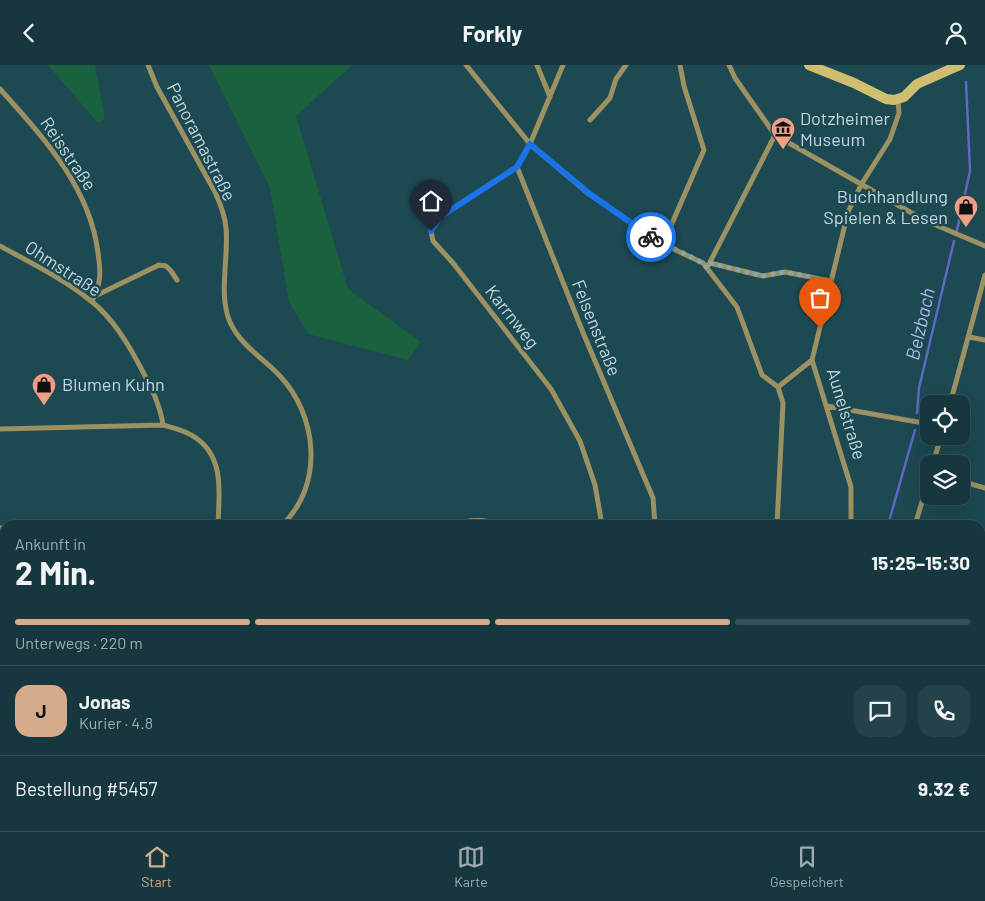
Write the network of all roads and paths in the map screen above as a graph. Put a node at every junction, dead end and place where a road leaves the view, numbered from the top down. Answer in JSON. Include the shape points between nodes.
{"nodes":[{"id":1,"x":148,"y":65,"type":"edge"},
{"id":2,"x":466,"y":65,"type":"edge"},
{"id":3,"x":537,"y":65,"type":"edge"},
{"id":4,"x":563,"y":65,"type":"edge"},
{"id":5,"x":626,"y":65,"type":"edge"},
{"id":6,"x":680,"y":65,"type":"edge"},
{"id":7,"x":729,"y":65,"type":"edge"},
{"id":8,"x":809,"y":65,"type":"edge"},
{"id":9,"x":960,"y":65,"type":"edge"},
{"id":10,"x":0,"y":89,"type":"edge"},
{"id":11,"x":550,"y":97,"type":"junction"},
{"id":12,"x":898,"y":100,"type":"junction"},
{"id":13,"x":590,"y":120,"type":"dead end"},
{"id":14,"x":775,"y":135,"type":"junction"},
{"id":15,"x":530,"y":144,"type":"junction"},
{"id":16,"x":517,"y":167,"type":"junction"},
{"id":17,"x":861,"y":185,"type":"junction"},
{"id":18,"x":663,"y":244,"type":"junction"},
{"id":19,"x":0,"y":246,"type":"edge"},
{"id":20,"x":985,"y":246,"type":"edge"},
{"id":21,"x":709,"y":265,"type":"junction"},
{"id":22,"x":985,"y":275,"type":"edge"},
{"id":23,"x":177,"y":280,"type":"dead end"},
{"id":24,"x":831,"y":281,"type":"junction"},
{"id":25,"x":96,"y":296,"type":"junction"},
{"id":26,"x":92,"y":301,"type":"junction"},
{"id":27,"x":969,"y":337,"type":"junction"},
{"id":28,"x":985,"y":340,"type":"edge"},
{"id":29,"x":812,"y":359,"type":"junction"},
{"id":30,"x":778,"y":387,"type":"junction"},
{"id":31,"x":953,"y":395,"type":"edge"},
{"id":32,"x":827,"y":406,"type":"junction"},
{"id":33,"x":920,"y":422,"type":"edge"},
{"id":34,"x":163,"y":425,"type":"junction"},
{"id":35,"x":0,"y":429,"type":"edge"},
{"id":36,"x":970,"y":484,"type":"edge"},
{"id":37,"x":985,"y":488,"type":"edge"},
{"id":38,"x":922,"y":505,"type":"edge"},
{"id":39,"x":218,"y":520,"type":"edge"},
{"id":40,"x":286,"y":520,"type":"edge"},
{"id":41,"x":601,"y":520,"type":"edge"},
{"id":42,"x":655,"y":520,"type":"edge"},
{"id":43,"x":777,"y":520,"type":"edge"},
{"id":44,"x":851,"y":520,"type":"edge"},
{"id":45,"x":917,"y":520,"type":"edge"}],
"edges":[{"from":1,"to":40,"type":"street","name":"Panoramastraße","via":[[221,208],[226,228],[226,307],[230,322],[237,335],[292,390],[303,408],[312,448],[311,462],[305,489]]},
{"from":2,"to":15,"type":"street"},
{"from":3,"to":11,"type":"street"},
{"from":4,"to":11,"type":"street"},
{"from":5,"to":13,"type":"street","via":[[616,79],[610,97]]},
{"from":6,"to":18,"type":"street","via":[[704,150]]},
{"from":7,"to":14,"type":"street"},
{"from":8,"to":12,"type":"street","via":[[886,99]]},
{"from":9,"to":12,"type":"street","via":[[917,84]]},
{"from":10,"to":25,"type":"street","name":"Reisstraße","via":[[48,142],[86,205],[100,263]]},
{"from":11,"to":15,"type":"street"},
{"from":12,"to":17,"type":"street","name":"Aunelstraße","via":[[899,113],[887,146]]},
{"from":14,"to":17,"type":"street"},
{"from":14,"to":21,"type":"street"},
{"from":15,"to":16,"type":"street"},
{"from":15,"to":18,"type":"street","via":[[590,194]]},
{"from":16,"to":41,"type":"street","name":"Karrnweg","via":[[440,217],[431,231],[432,241],[453,263],[551,389],[580,441],[595,485]]},
{"from":16,"to":42,"type":"street","name":"Felsenstraße","via":[[653,499]]},
{"from":17,"to":20,"type":"street","via":[[924,219]]},
{"from":17,"to":24,"type":"street","name":"Aunelstraße","via":[[848,212]]},
{"from":18,"to":21,"type":"street"},
{"from":19,"to":26,"type":"street","name":"Ohmstraße"},
{"from":21,"to":24,"type":"street","via":[[762,276],[785,272]]},
{"from":21,"to":30,"type":"street","via":[[737,307],[762,375]]},
{"from":22,"to":27,"type":"street"},
{"from":23,"to":25,"type":"street","via":[[166,265],[159,265]]},
{"from":24,"to":29,"type":"street","name":"Aunelstraße"},
{"from":25,"to":26,"type":"street"},
{"from":26,"to":34,"type":"street","name":"Ohmstraße","via":[[134,356],[156,396]]},
{"from":27,"to":28,"type":"street"},
{"from":27,"to":31,"type":"street"},
{"from":29,"to":30,"type":"street"},
{"from":29,"to":32,"type":"street","name":"Aunelstraße"},
{"from":30,"to":43,"type":"street","via":[[783,403]]},
{"from":32,"to":33,"type":"street"},
{"from":32,"to":44,"type":"street","name":"Aunelstraße","via":[[851,487]]},
{"from":34,"to":35,"type":"street"},
{"from":34,"to":39,"type":"street","via":[[196,438],[209,451],[218,467]]},
{"from":36,"to":37,"type":"street"},
{"from":38,"to":45,"type":"street"}]}
